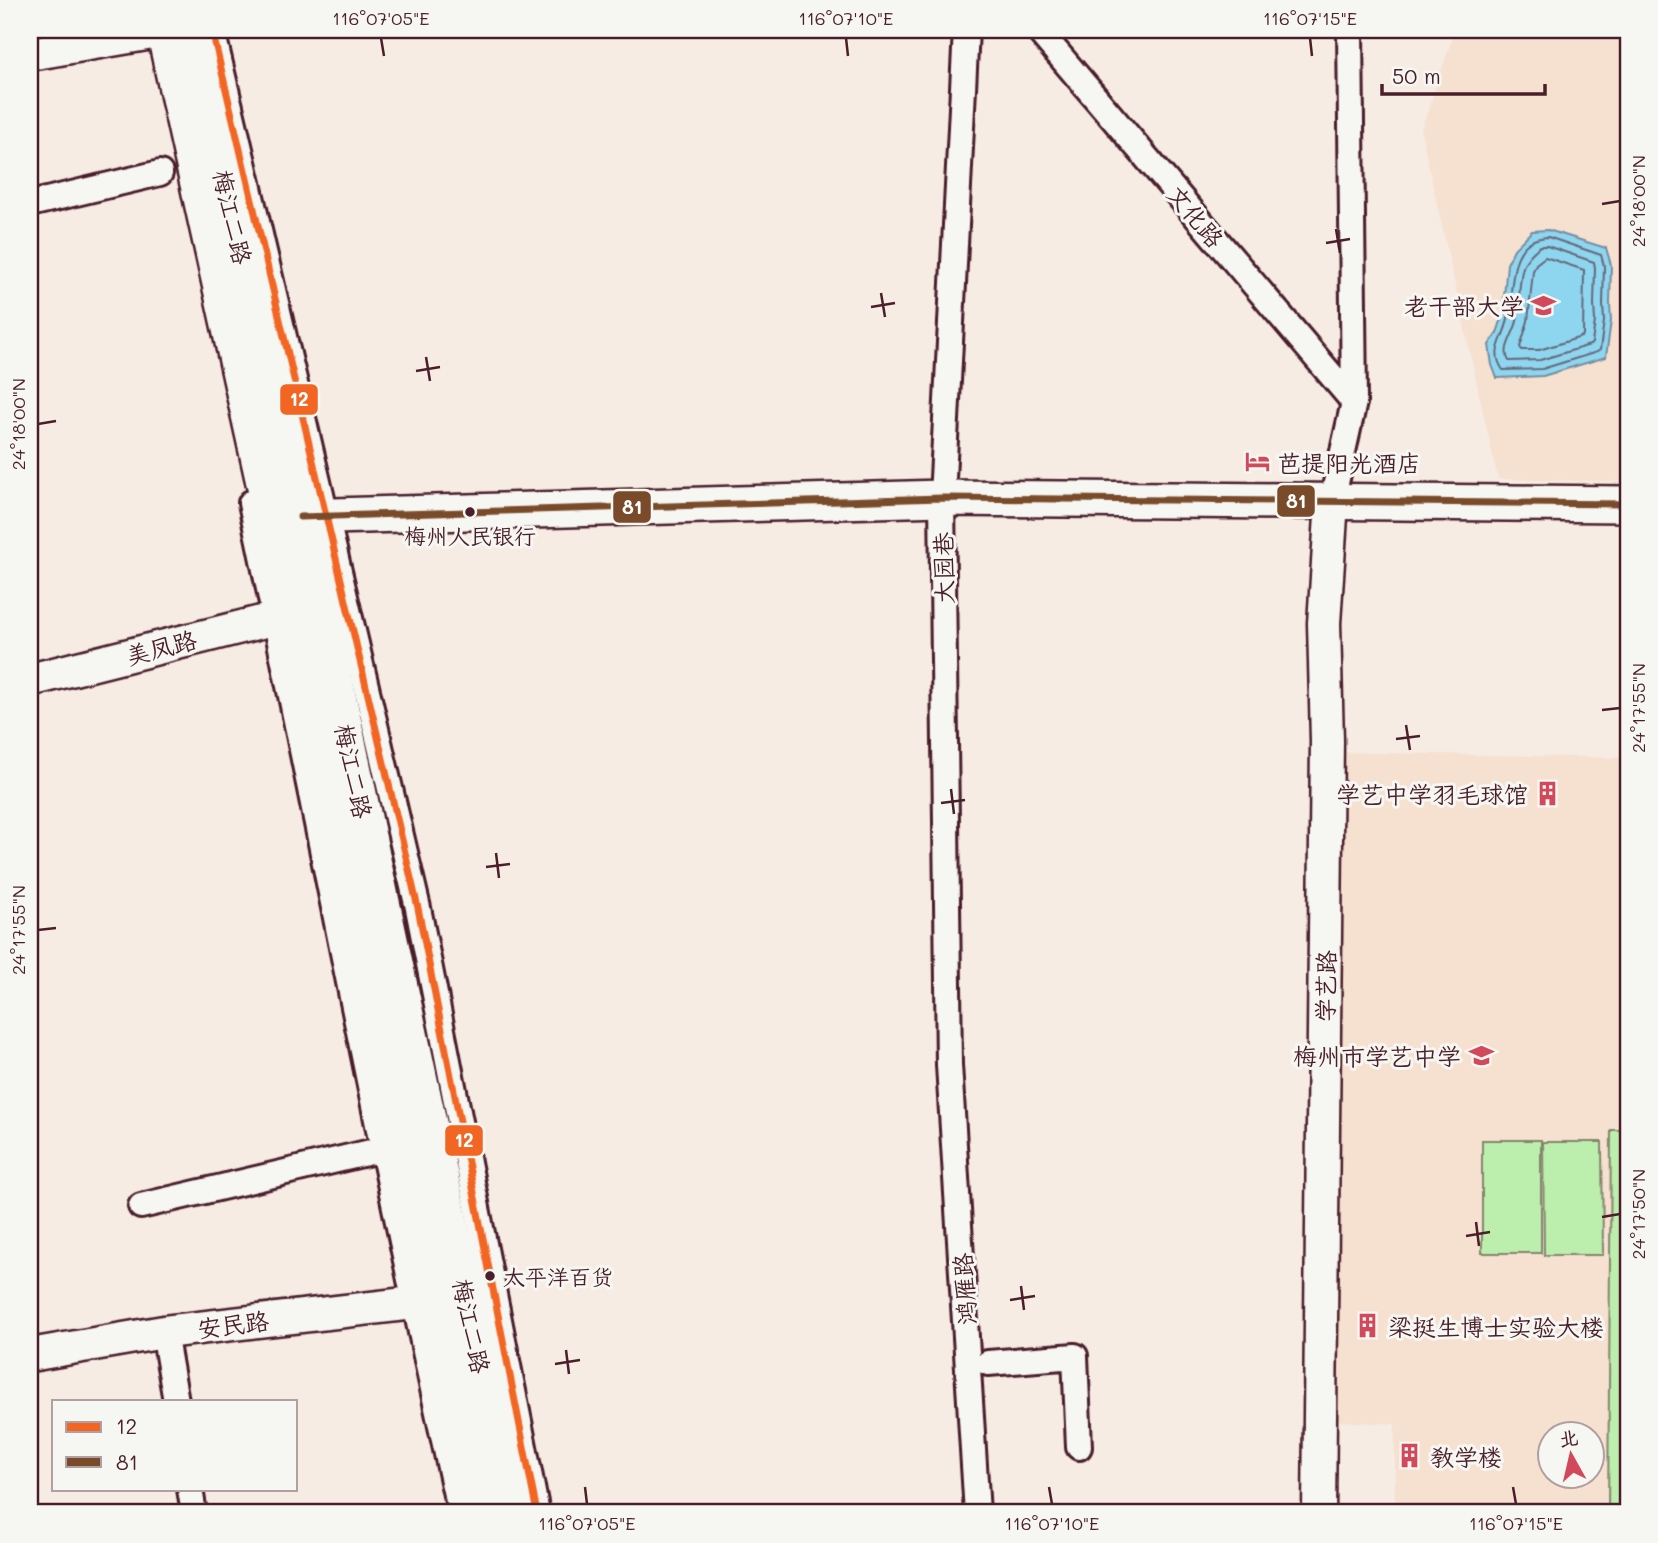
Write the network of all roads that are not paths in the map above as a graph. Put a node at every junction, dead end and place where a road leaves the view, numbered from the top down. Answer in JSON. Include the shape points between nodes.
{"nodes":[{"id":1,"x":167,"y":30,"type":"edge"},
{"id":2,"x":212,"y":30,"type":"edge"},
{"id":3,"x":966,"y":30,"type":"edge"},
{"id":4,"x":1038,"y":30,"type":"edge"},
{"id":5,"x":1350,"y":30,"type":"edge"},
{"id":6,"x":30,"y":54,"type":"edge"},
{"id":7,"x":160,"y":173,"type":"dead end"},
{"id":8,"x":30,"y":204,"type":"edge"},
{"id":9,"x":1354,"y":402,"type":"junction"},
{"id":10,"x":942,"y":498,"type":"junction"},
{"id":11,"x":1332,"y":501,"type":"junction"},
{"id":12,"x":1628,"y":504,"type":"edge"},
{"id":13,"x":313,"y":517,"type":"junction"},
{"id":14,"x":293,"y":614,"type":"junction"},
{"id":15,"x":30,"y":680,"type":"edge"},
{"id":16,"x":949,"y":1065,"type":"joint"},
{"id":17,"x":375,"y":1151,"type":"dead end"},
{"id":18,"x":141,"y":1206,"type":"dead end"},
{"id":19,"x":425,"y":1308,"type":"junction"},
{"id":20,"x":164,"y":1332,"type":"junction"},
{"id":21,"x":30,"y":1355,"type":"edge"},
{"id":22,"x":988,"y":1363,"type":"dead end"},
{"id":23,"x":176,"y":1400,"type":"edge"},
{"id":24,"x":1079,"y":1447,"type":"dead end"},
{"id":25,"x":190,"y":1490,"type":"edge"},
{"id":26,"x":194,"y":1513,"type":"edge"},
{"id":27,"x":460,"y":1513,"type":"edge"},
{"id":28,"x":477,"y":1513,"type":"edge"},
{"id":29,"x":512,"y":1513,"type":"edge"},
{"id":30,"x":537,"y":1513,"type":"edge"},
{"id":31,"x":977,"y":1513,"type":"edge"},
{"id":32,"x":1319,"y":1513,"type":"edge"}],
"edges":[{"from":1,"to":6,"type":"street"},
{"from":1,"to":13,"type":"main road","name":"梅江二路"},
{"from":1,"to":14,"type":"main road","name":"梅江二路"},
{"from":1,"to":19,"type":"street","via":[[280,638]]},
{"from":2,"to":13,"type":"street"},
{"from":3,"to":10,"type":"street","name":"大园巷"},
{"from":4,"to":9,"type":"street","name":"文化路"},
{"from":5,"to":9,"type":"street"},
{"from":7,"to":8,"type":"street"},
{"from":9,"to":11,"type":"street"},
{"from":10,"to":11,"type":"main road"},
{"from":10,"to":13,"type":"main road"},
{"from":10,"to":16,"type":"street","name":"大园巷"},
{"from":11,"to":12,"type":"main road"},
{"from":11,"to":32,"type":"street","name":"学艺路","via":[[1324,623],[1327,741]]},
{"from":13,"to":29,"type":"main road","name":"梅江二路"},
{"from":13,"to":30,"type":"street","via":[[418,908]]},
{"from":14,"to":15,"type":"street","name":"美凤路"},
{"from":14,"to":19,"type":"main road","name":"梅江二路"},
{"from":16,"to":31,"type":"street","name":"鸿雁路"},
{"from":17,"to":18,"type":"street"},
{"from":19,"to":20,"type":"street","name":"安民路"},
{"from":19,"to":27,"type":"street"},
{"from":19,"to":28,"type":"main road","name":"梅江二路"},
{"from":20,"to":21,"type":"street","name":"安民路"},
{"from":20,"to":23,"type":"street"},
{"from":22,"to":24,"type":"street","via":[[1075,1356]]},
{"from":25,"to":26,"type":"street"}]}
